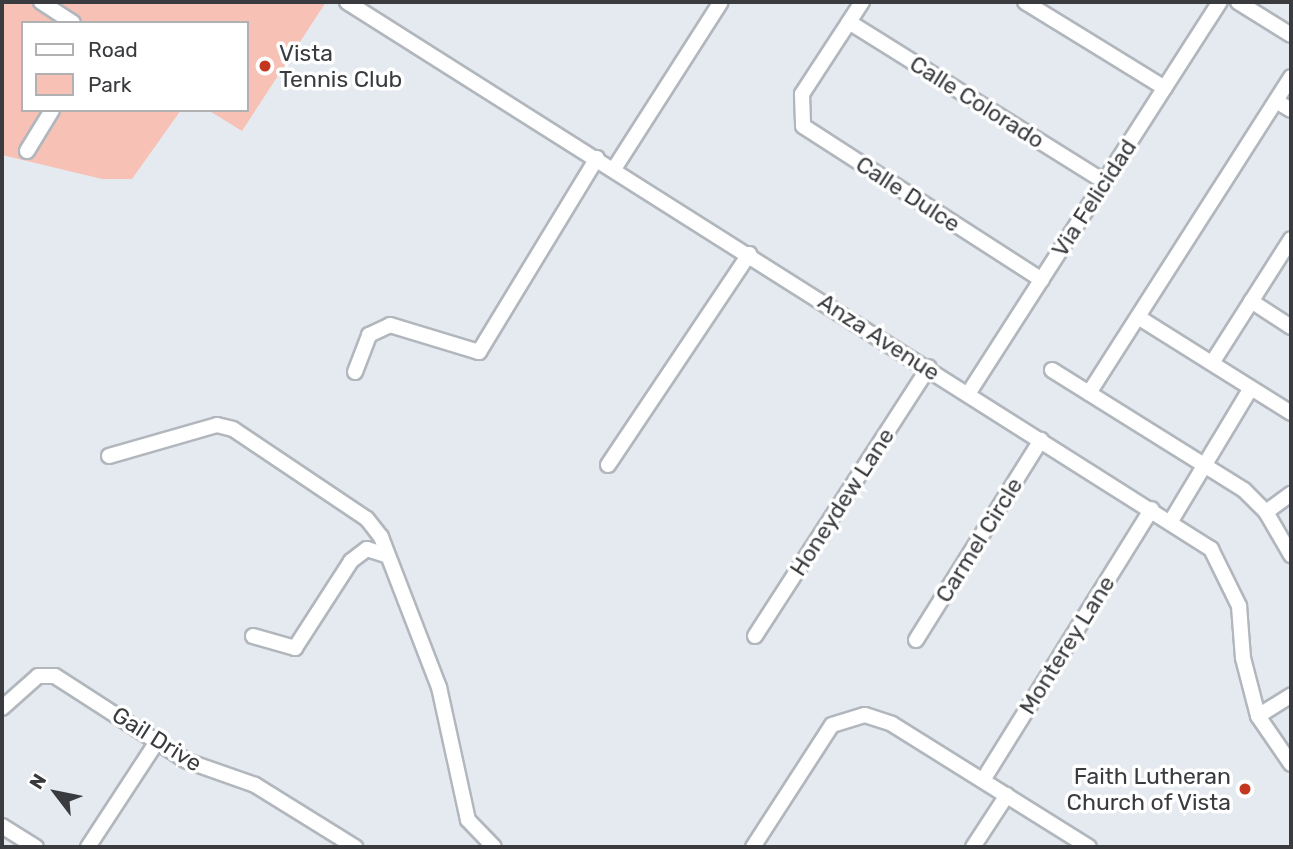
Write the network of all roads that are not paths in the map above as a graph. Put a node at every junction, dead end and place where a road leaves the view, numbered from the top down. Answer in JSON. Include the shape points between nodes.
{"nodes":[{"id":1,"x":347,"y":2,"type":"edge"},
{"id":2,"x":722,"y":2,"type":"edge"},
{"id":3,"x":862,"y":2,"type":"edge"},
{"id":4,"x":1025,"y":2,"type":"edge"},
{"id":5,"x":1220,"y":2,"type":"edge"},
{"id":6,"x":1238,"y":2,"type":"edge"},
{"id":7,"x":45,"y":3,"type":"edge"},
{"id":8,"x":70,"y":21,"type":"edge"},
{"id":9,"x":849,"y":22,"type":"junction"},
{"id":10,"x":1291,"y":35,"type":"edge"},
{"id":11,"x":1291,"y":77,"type":"edge"},
{"id":12,"x":1165,"y":88,"type":"junction"},
{"id":13,"x":1276,"y":101,"type":"junction"},
{"id":14,"x":1291,"y":110,"type":"edge"},
{"id":15,"x":51,"y":112,"type":"edge"},
{"id":16,"x":27,"y":151,"type":"dead end"},
{"id":17,"x":597,"y":159,"type":"junction"},
{"id":18,"x":614,"y":169,"type":"junction"},
{"id":19,"x":1105,"y":182,"type":"junction"},
{"id":20,"x":1291,"y":239,"type":"edge"},
{"id":21,"x":749,"y":254,"type":"junction"},
{"id":22,"x":1042,"y":280,"type":"junction"},
{"id":23,"x":1251,"y":301,"type":"junction"},
{"id":24,"x":1138,"y":317,"type":"junction"},
{"id":25,"x":1291,"y":327,"type":"edge"},
{"id":26,"x":1212,"y":363,"type":"junction"},
{"id":27,"x":929,"y":367,"type":"junction"},
{"id":28,"x":1052,"y":370,"type":"dead end"},
{"id":29,"x":355,"y":372,"type":"dead end"},
{"id":30,"x":1251,"y":388,"type":"junction"},
{"id":31,"x":1089,"y":393,"type":"junction"},
{"id":32,"x":968,"y":394,"type":"junction"},
{"id":33,"x":1291,"y":413,"type":"edge"},
{"id":34,"x":1041,"y":440,"type":"junction"},
{"id":35,"x":109,"y":456,"type":"dead end"},
{"id":36,"x":608,"y":465,"type":"dead end"},
{"id":37,"x":1205,"y":466,"type":"junction"},
{"id":38,"x":1291,"y":494,"type":"edge"},
{"id":39,"x":1152,"y":509,"type":"junction"},
{"id":40,"x":1266,"y":512,"type":"junction"},
{"id":41,"x":1171,"y":521,"type":"junction"},
{"id":42,"x":385,"y":555,"type":"junction"},
{"id":43,"x":1291,"y":555,"type":"edge"},
{"id":44,"x":253,"y":636,"type":"dead end"},
{"id":45,"x":755,"y":636,"type":"dead end"},
{"id":46,"x":916,"y":640,"type":"dead end"},
{"id":47,"x":1291,"y":695,"type":"edge"},
{"id":48,"x":2,"y":708,"type":"edge"},
{"id":49,"x":1258,"y":716,"type":"junction"},
{"id":50,"x":158,"y":740,"type":"junction"},
{"id":51,"x":1288,"y":755,"type":"edge"},
{"id":52,"x":983,"y":780,"type":"junction"},
{"id":53,"x":1007,"y":795,"type":"junction"},
{"id":54,"x":2,"y":826,"type":"edge"},
{"id":55,"x":36,"y":847,"type":"edge"},
{"id":56,"x":88,"y":847,"type":"edge"},
{"id":57,"x":355,"y":847,"type":"edge"},
{"id":58,"x":494,"y":847,"type":"edge"},
{"id":59,"x":753,"y":847,"type":"edge"},
{"id":60,"x":973,"y":847,"type":"edge"},
{"id":61,"x":1089,"y":847,"type":"edge"}],
"edges":[{"from":1,"to":17,"type":"street","name":"Anza Avenue"},
{"from":2,"to":18,"type":"street"},
{"from":3,"to":9,"type":"street"},
{"from":4,"to":12,"type":"street"},
{"from":5,"to":12,"type":"street","name":"Via Felicidad"},
{"from":6,"to":10,"type":"street"},
{"from":7,"to":8,"type":"street"},
{"from":9,"to":19,"type":"street","name":"Calle Colorado"},
{"from":9,"to":22,"type":"street","name":"Calle Dulce","via":[[802,94],[803,126]]},
{"from":11,"to":13,"type":"street"},
{"from":12,"to":19,"type":"street","name":"Via Felicidad"},
{"from":13,"to":14,"type":"street"},
{"from":13,"to":24,"type":"street"},
{"from":15,"to":16,"type":"street"},
{"from":17,"to":18,"type":"street","name":"Anza Avenue"},
{"from":17,"to":29,"type":"street","via":[[479,352],[390,325],[369,335]]},
{"from":18,"to":21,"type":"street","name":"Anza Avenue"},
{"from":19,"to":22,"type":"street","name":"Via Felicidad"},
{"from":20,"to":23,"type":"street"},
{"from":21,"to":27,"type":"street","name":"Anza Avenue"},
{"from":21,"to":36,"type":"street"},
{"from":22,"to":32,"type":"street","name":"Via Felicidad"},
{"from":23,"to":25,"type":"street"},
{"from":23,"to":26,"type":"street"},
{"from":24,"to":26,"type":"street"},
{"from":24,"to":31,"type":"street"},
{"from":26,"to":30,"type":"street"},
{"from":27,"to":32,"type":"street","name":"Anza Avenue"},
{"from":27,"to":45,"type":"street","name":"Honeydew Lane"},
{"from":28,"to":31,"type":"street"},
{"from":30,"to":33,"type":"street"},
{"from":30,"to":37,"type":"street"},
{"from":31,"to":37,"type":"street"},
{"from":32,"to":34,"type":"street","name":"Anza Avenue"},
{"from":34,"to":39,"type":"street","name":"Anza Avenue"},
{"from":34,"to":46,"type":"street","name":"Carmel Circle"},
{"from":35,"to":42,"type":"street","via":[[216,425],[233,429],[367,519]]},
{"from":37,"to":40,"type":"street"},
{"from":37,"to":41,"type":"street"},
{"from":38,"to":40,"type":"street"},
{"from":39,"to":41,"type":"street","name":"Anza Avenue"},
{"from":39,"to":52,"type":"street","name":"Monterey Lane"},
{"from":40,"to":43,"type":"street"},
{"from":41,"to":49,"type":"street","name":"Anza Avenue","via":[[1211,549],[1230,576]]},
{"from":42,"to":44,"type":"street","via":[[367,549],[351,561],[295,649]]},
{"from":42,"to":58,"type":"street","via":[[439,687],[463,808]]},
{"from":47,"to":49,"type":"street"},
{"from":48,"to":50,"type":"street","name":"Gail Drive","via":[[38,676],[55,676]]},
{"from":49,"to":51,"type":"street","name":"Anza Avenue"},
{"from":50,"to":56,"type":"street"},
{"from":50,"to":57,"type":"street","name":"Gail Drive","via":[[200,768],[256,785]]},
{"from":52,"to":53,"type":"street"},
{"from":52,"to":59,"type":"street","via":[[892,724],[847,717],[821,739]]},
{"from":53,"to":60,"type":"street"},
{"from":53,"to":61,"type":"street"},
{"from":54,"to":55,"type":"street"}]}
